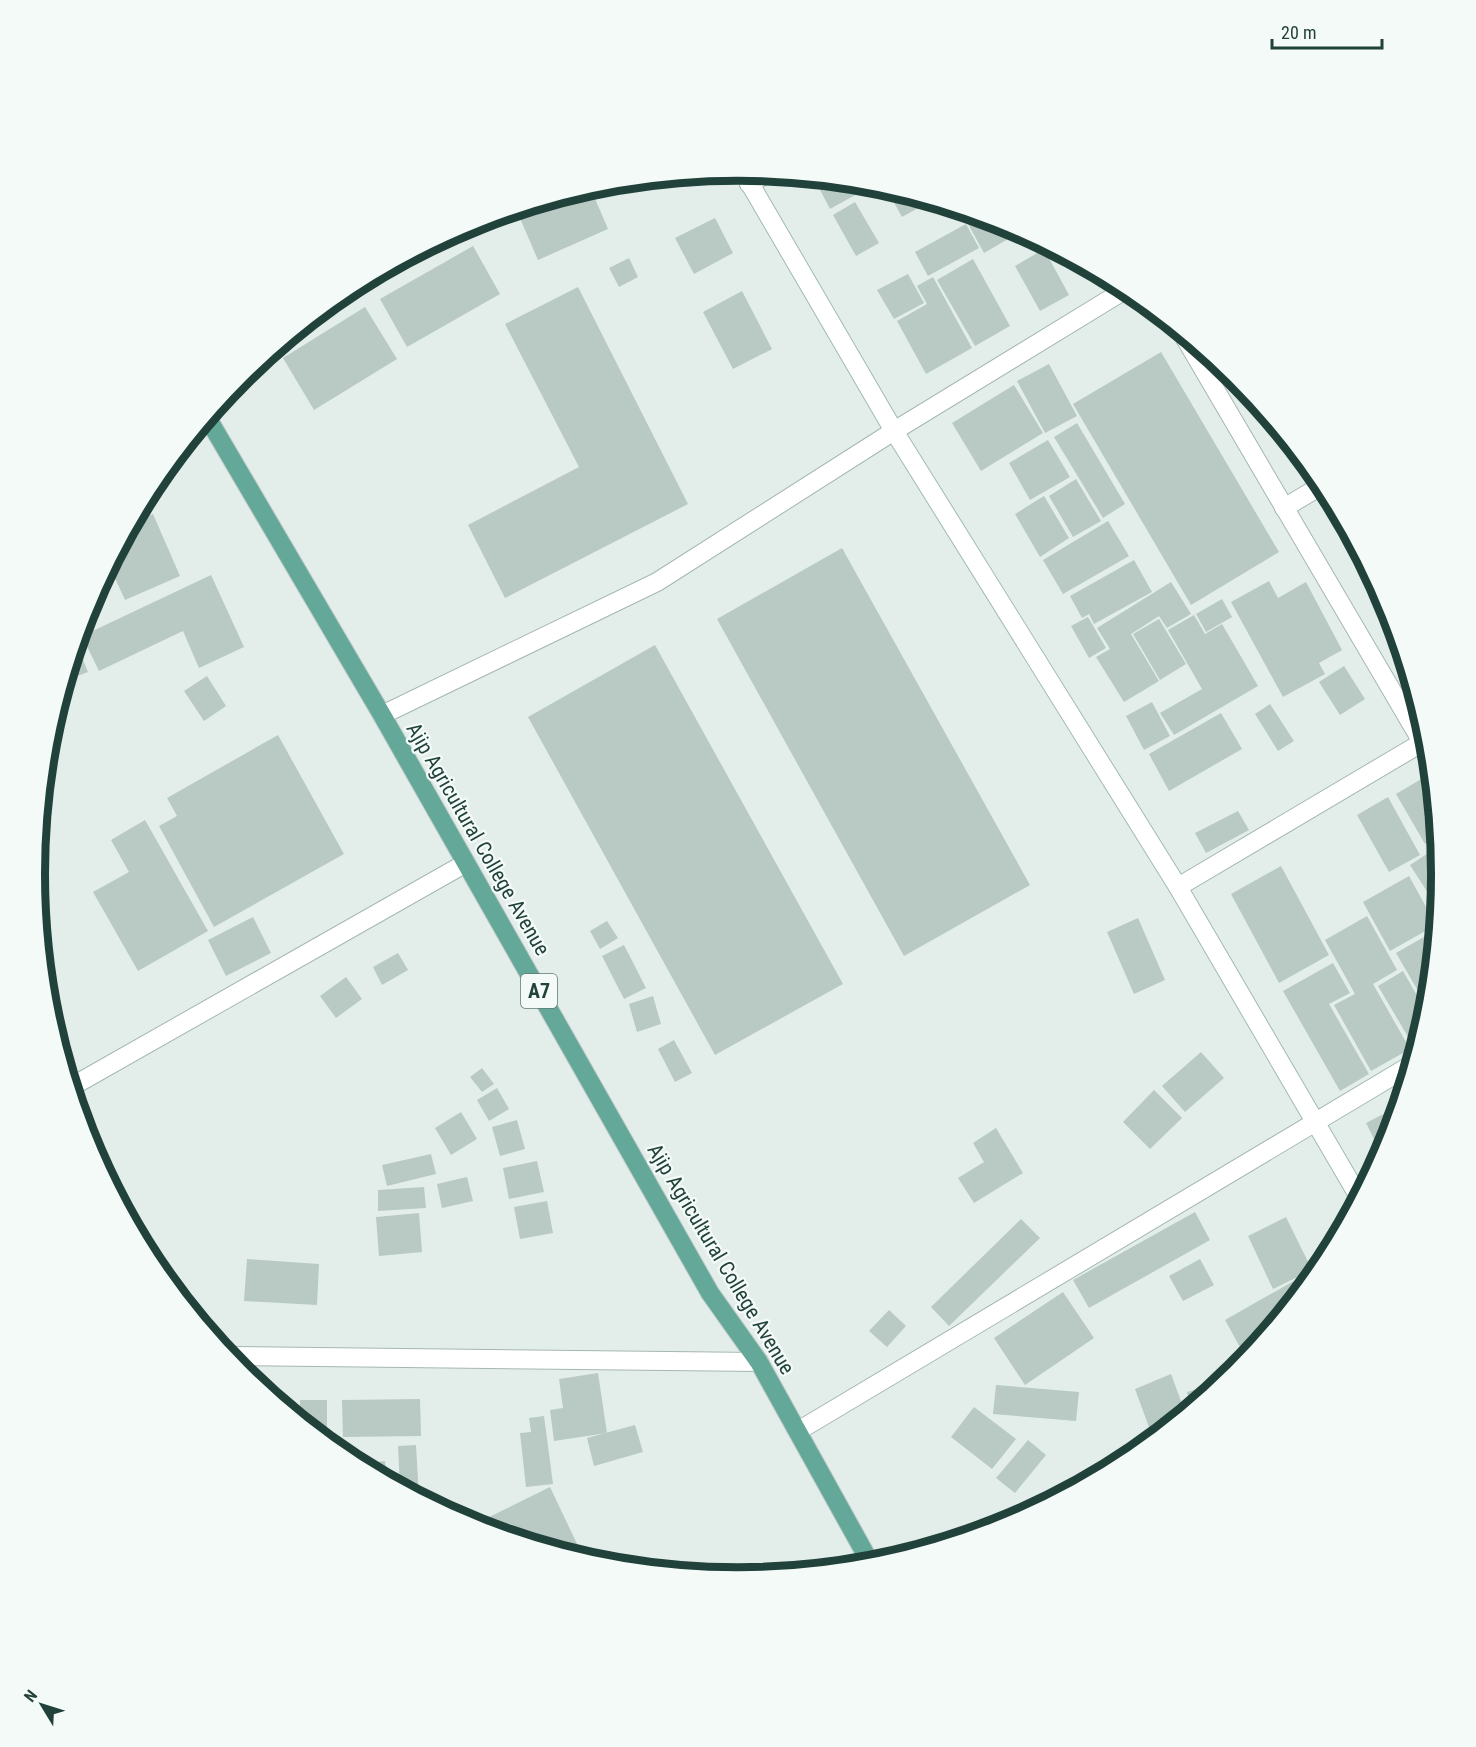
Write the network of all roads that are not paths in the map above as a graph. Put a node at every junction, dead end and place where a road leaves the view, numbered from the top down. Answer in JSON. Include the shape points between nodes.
{"nodes":[{"id":1,"x":748,"y":181,"type":"edge"},
{"id":2,"x":1118,"y":294,"type":"edge"},
{"id":3,"x":1191,"y":349,"type":"edge"},
{"id":4,"x":211,"y":424,"type":"edge"},
{"id":5,"x":894,"y":431,"type":"junction"},
{"id":6,"x":1315,"y":489,"type":"edge"},
{"id":7,"x":1284,"y":508,"type":"junction"},
{"id":8,"x":382,"y":715,"type":"junction"},
{"id":9,"x":1414,"y":723,"type":"edge"},
{"id":10,"x":1419,"y":745,"type":"edge"},
{"id":11,"x":466,"y":863,"type":"junction"},
{"id":12,"x":1178,"y":887,"type":"junction"},
{"id":13,"x":1402,"y":1071,"type":"edge"},
{"id":14,"x":78,"y":1082,"type":"edge"},
{"id":15,"x":1314,"y":1122,"type":"junction"},
{"id":16,"x":1355,"y":1190,"type":"edge"},
{"id":17,"x":241,"y":1356,"type":"edge"},
{"id":18,"x":759,"y":1362,"type":"junction"},
{"id":19,"x":798,"y":1431,"type":"junction"},
{"id":20,"x":866,"y":1554,"type":"edge"}],
"edges":[{"from":1,"to":5,"type":"street"},
{"from":2,"to":5,"type":"street"},
{"from":3,"to":7,"type":"street"},
{"from":4,"to":8,"type":"main road","name":"Ajip Agricultural College Avenue","number":"A7"},
{"from":5,"to":8,"type":"street","via":[[657,582]]},
{"from":5,"to":12,"type":"street"},
{"from":6,"to":7,"type":"street"},
{"from":7,"to":9,"type":"street"},
{"from":8,"to":11,"type":"main road","name":"Ajip Agricultural College Avenue","number":"A7"},
{"from":10,"to":12,"type":"street"},
{"from":11,"to":14,"type":"street"},
{"from":11,"to":18,"type":"main road","name":"Ajip Agricultural College Avenue","number":"A7","via":[[710,1293]]},
{"from":12,"to":15,"type":"street"},
{"from":13,"to":15,"type":"street"},
{"from":15,"to":16,"type":"street"},
{"from":15,"to":19,"type":"street"},
{"from":17,"to":18,"type":"street"},
{"from":18,"to":19,"type":"main road","name":"Ajip Agricultural College Avenue","number":"A7"},
{"from":19,"to":20,"type":"main road","name":"Ajip Agricultural College Avenue","number":"A7"}]}
